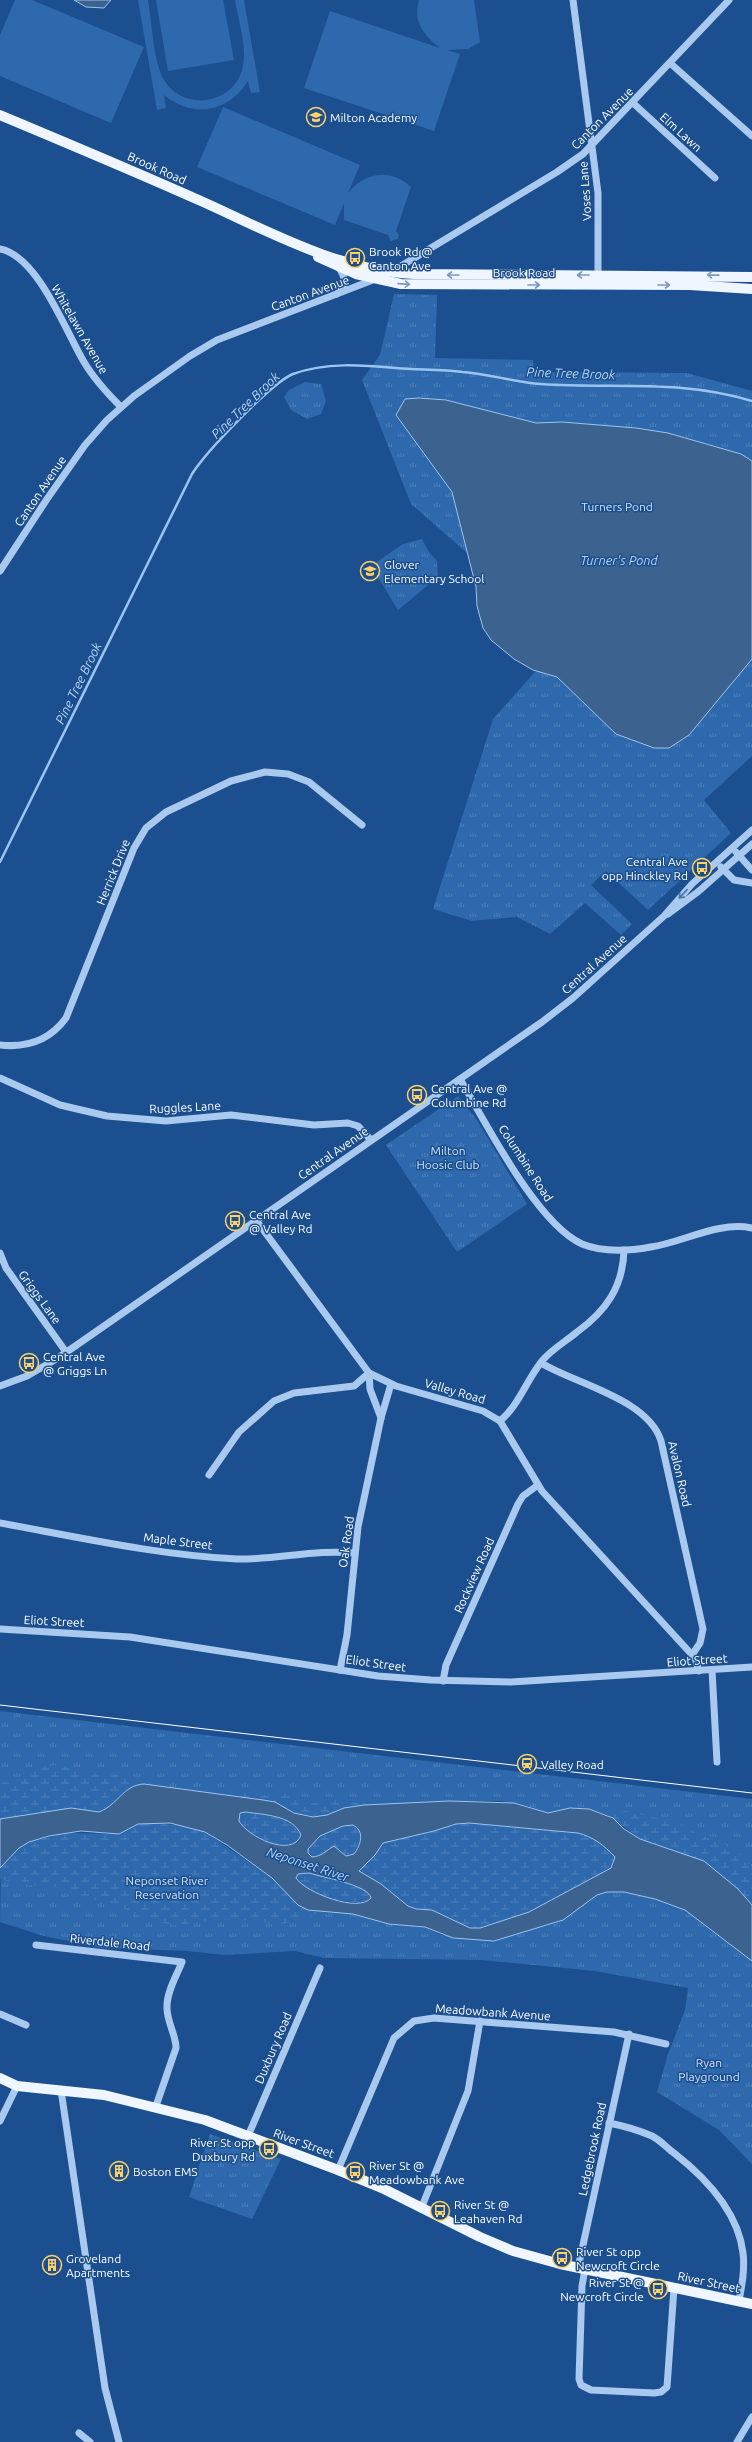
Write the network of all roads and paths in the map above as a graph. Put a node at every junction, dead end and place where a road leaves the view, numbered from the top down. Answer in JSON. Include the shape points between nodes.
{"nodes":[{"id":1,"x":573,"y":0,"type":"edge"},
{"id":2,"x":729,"y":0,"type":"edge"},
{"id":3,"x":670,"y":63,"type":"junction"},
{"id":4,"x":633,"y":103,"type":"junction"},
{"id":5,"x":0,"y":115,"type":"edge"},
{"id":6,"x":752,"y":136,"type":"edge"},
{"id":7,"x":592,"y":146,"type":"junction"},
{"id":8,"x":715,"y":178,"type":"dead end"},
{"id":9,"x":303,"y":247,"type":"junction"},
{"id":10,"x":0,"y":248,"type":"edge"},
{"id":11,"x":339,"y":268,"type":"junction"},
{"id":12,"x":390,"y":273,"type":"junction"},
{"id":13,"x":752,"y":277,"type":"edge"},
{"id":14,"x":376,"y":280,"type":"junction"},
{"id":15,"x":598,"y":280,"type":"junction"},
{"id":16,"x":752,"y":289,"type":"edge"},
{"id":17,"x":337,"y":295,"type":"junction"},
{"id":18,"x":121,"y":407,"type":"junction"},
{"id":19,"x":3,"y":560,"type":"edge"},
{"id":20,"x":0,"y":571,"type":"edge"},
{"id":21,"x":362,"y":825,"type":"dead end"},
{"id":22,"x":752,"y":830,"type":"edge"},
{"id":23,"x":752,"y":844,"type":"edge"},
{"id":24,"x":732,"y":848,"type":"junction"},
{"id":25,"x":739,"y":856,"type":"junction"},
{"id":26,"x":716,"y":862,"type":"junction"},
{"id":27,"x":723,"y":870,"type":"junction"},
{"id":28,"x":752,"y":870,"type":"edge"},
{"id":29,"x":752,"y":883,"type":"edge"},
{"id":30,"x":664,"y":916,"type":"junction"},
{"id":31,"x":0,"y":1046,"type":"edge"},
{"id":32,"x":0,"y":1078,"type":"edge"},
{"id":33,"x":460,"y":1079,"type":"junction"},
{"id":34,"x":371,"y":1140,"type":"junction"},
{"id":35,"x":256,"y":1220,"type":"junction"},
{"id":36,"x":752,"y":1228,"type":"edge"},
{"id":37,"x":624,"y":1250,"type":"junction"},
{"id":38,"x":0,"y":1253,"type":"edge"},
{"id":39,"x":66,"y":1352,"type":"junction"},
{"id":40,"x":540,"y":1363,"type":"junction"},
{"id":41,"x":369,"y":1373,"type":"junction"},
{"id":42,"x":391,"y":1384,"type":"junction"},
{"id":43,"x":0,"y":1386,"type":"edge"},
{"id":44,"x":381,"y":1418,"type":"junction"},
{"id":45,"x":500,"y":1421,"type":"junction"},
{"id":46,"x":209,"y":1475,"type":"dead end"},
{"id":47,"x":538,"y":1485,"type":"junction"},
{"id":48,"x":0,"y":1523,"type":"edge"},
{"id":49,"x":355,"y":1553,"type":"junction"},
{"id":50,"x":0,"y":1629,"type":"edge"},
{"id":51,"x":692,"y":1655,"type":"junction"},
{"id":52,"x":752,"y":1667,"type":"edge"},
{"id":53,"x":340,"y":1670,"type":"junction"},
{"id":54,"x":712,"y":1670,"type":"junction"},
{"id":55,"x":698,"y":1671,"type":"junction"},
{"id":56,"x":443,"y":1681,"type":"junction"},
{"id":57,"x":717,"y":1762,"type":"dead end"},
{"id":58,"x":36,"y":1945,"type":"dead end"},
{"id":59,"x":320,"y":1968,"type":"dead end"},
{"id":60,"x":0,"y":2014,"type":"edge"},
{"id":61,"x":480,"y":2021,"type":"junction"},
{"id":62,"x":26,"y":2025,"type":"dead end"},
{"id":63,"x":629,"y":2034,"type":"junction"},
{"id":64,"x":666,"y":2044,"type":"dead end"},
{"id":65,"x":0,"y":2078,"type":"edge"},
{"id":66,"x":17,"y":2086,"type":"junction"},
{"id":67,"x":61,"y":2090,"type":"junction"},
{"id":68,"x":156,"y":2106,"type":"junction"},
{"id":69,"x":0,"y":2121,"type":"edge"},
{"id":70,"x":609,"y":2123,"type":"junction"},
{"id":71,"x":248,"y":2136,"type":"junction"},
{"id":72,"x":338,"y":2170,"type":"junction"},
{"id":73,"x":421,"y":2208,"type":"junction"},
{"id":74,"x":582,"y":2268,"type":"junction"},
{"id":75,"x":674,"y":2288,"type":"junction"},
{"id":76,"x":739,"y":2301,"type":"junction"},
{"id":77,"x":752,"y":2304,"type":"edge"},
{"id":78,"x":752,"y":2417,"type":"edge"},
{"id":79,"x":78,"y":2433,"type":"dead end"},
{"id":80,"x":90,"y":2442,"type":"edge"},
{"id":81,"x":119,"y":2442,"type":"edge"},
{"id":82,"x":737,"y":2442,"type":"edge"}],
"edges":[{"from":1,"to":7,"type":"street","name":"Voses Lane"},
{"from":2,"to":3,"type":"street","name":"Canton Avenue"},
{"from":3,"to":4,"type":"street","name":"Canton Avenue"},
{"from":3,"to":6,"type":"street"},
{"from":4,"to":7,"type":"street","name":"Canton Avenue"},
{"from":4,"to":8,"type":"street","name":"Elm Lawn"},
{"from":5,"to":9,"type":"main road","name":"Brook Road","via":[[118,164]]},
{"from":7,"to":12,"type":"street","name":"Canton Avenue","via":[[557,172]]},
{"from":7,"to":15,"type":"street","name":"Voses Lane","via":[[599,201]]},
{"from":9,"to":11,"type":"main road","name":"Brook Road"},
{"from":9,"to":12,"type":"main road","name":"Brook Road"},
{"from":10,"to":18,"type":"street","name":"Whitelawn Avenue","via":[[17,257],[43,288],[66,325],[85,364]]},
{"from":11,"to":14,"type":"main road","name":"Brook Road"},
{"from":11,"to":17,"type":"street","via":[[344,276],[344,284]]},
{"from":12,"to":14,"type":"street","name":"Canton Avenue"},
{"from":15,"to":12,"type":"main road","name":"Brook Road","one_way":true},
{"from":13,"to":15,"type":"main road","name":"Brook Road","one_way":true},
{"from":14,"to":15,"type":"main road","name":"Brook Road","one_way":true,"via":[[410,284]]},
{"from":14,"to":17,"type":"street","name":"Canton Avenue"},
{"from":15,"to":16,"type":"main road","name":"Brook Road","one_way":true},
{"from":17,"to":18,"type":"street","name":"Canton Avenue","via":[[256,324],[207,346]]},
{"from":18,"to":19,"type":"street","name":"Canton Avenue","via":[[82,449]]},
{"from":19,"to":20,"type":"street","name":"Canton Avenue"},
{"from":21,"to":31,"type":"street","name":"Herrick Drive","via":[[316,786],[295,776],[273,772],[240,777],[166,812],[146,828],[134,848],[66,1018],[50,1034],[38,1041],[18,1046]]},
{"from":22,"to":24,"type":"street","name":"Central Avenue"},
{"from":23,"to":25,"type":"street","name":"Central Avenue"},
{"from":24,"to":25,"type":"street"},
{"from":24,"to":26,"type":"street","name":"Central Avenue"},
{"from":25,"to":27,"type":"street","name":"Central Avenue"},
{"from":25,"to":28,"type":"street"},
{"from":26,"to":27,"type":"street"},
{"from":26,"to":30,"type":"street","name":"Central Avenue","one_way":true,"via":[[682,894]]},
{"from":27,"to":29,"type":"street","via":[[736,881]]},
{"from":27,"to":30,"type":"street","name":"Central Avenue","via":[[688,900]]},
{"from":30,"to":33,"type":"street","name":"Central Avenue","via":[[568,1003]]},
{"from":32,"to":34,"type":"street","name":"Ruggles Lane","via":[[60,1104],[107,1116],[160,1121],[231,1115],[314,1125],[348,1123],[358,1126]]},
{"from":33,"to":34,"type":"street","name":"Central Avenue"},
{"from":33,"to":37,"type":"street","name":"Columbine Road","via":[[523,1184],[556,1225],[583,1244],[598,1249]]},
{"from":34,"to":35,"type":"street","name":"Central Avenue"},
{"from":35,"to":39,"type":"street","name":"Central Avenue"},
{"from":35,"to":41,"type":"street","name":"Valley Road"},
{"from":36,"to":37,"type":"street","name":"Columbine Road","via":[[727,1227],[657,1246]]},
{"from":37,"to":40,"type":"street","via":[[620,1281],[607,1303],[590,1322],[556,1347]]},
{"from":38,"to":39,"type":"street","name":"Griggs Lane","via":[[6,1268]]},
{"from":39,"to":43,"type":"street","name":"Central Avenue","via":[[27,1376]]},
{"from":40,"to":45,"type":"street","via":[[513,1408]]},
{"from":40,"to":51,"type":"street","name":"Avalon Road","via":[[634,1408],[648,1418],[656,1429],[661,1441],[703,1629],[700,1643]]},
{"from":41,"to":42,"type":"street","name":"Valley Road"},
{"from":41,"to":44,"type":"street","via":[[370,1389]]},
{"from":41,"to":46,"type":"street","via":[[354,1386],[294,1393],[274,1401],[239,1432]]},
{"from":42,"to":44,"type":"street","name":"Oak Road"},
{"from":42,"to":45,"type":"street","name":"Valley Road","via":[[477,1408]]},
{"from":44,"to":49,"type":"street","name":"Oak Road"},
{"from":45,"to":47,"type":"street","name":"Valley Road"},
{"from":47,"to":51,"type":"street","name":"Valley Road"},
{"from":47,"to":56,"type":"street","name":"Rockview Road","via":[[523,1496],[518,1504],[446,1665]]},
{"from":48,"to":49,"type":"street","name":"Maple Street","via":[[121,1545],[229,1558],[328,1552]]},
{"from":49,"to":53,"type":"street","name":"Oak Road","via":[[347,1634]]},
{"from":50,"to":53,"type":"street","name":"Eliot Street","via":[[130,1637]]},
{"from":51,"to":55,"type":"street","name":"Valley Road","via":[[697,1662]]},
{"from":52,"to":54,"type":"street","name":"Eliot Street"},
{"from":53,"to":56,"type":"street","name":"Eliot Street"},
{"from":54,"to":55,"type":"street","name":"Eliot Street"},
{"from":54,"to":57,"type":"street"},
{"from":55,"to":56,"type":"street","name":"Eliot Street","via":[[511,1682]]},
{"from":58,"to":68,"type":"street","name":"Riverdale Road","via":[[182,1962],[167,2006],[176,2048]]},
{"from":59,"to":71,"type":"street","name":"Duxbury Road"},
{"from":60,"to":62,"type":"street"},
{"from":61,"to":63,"type":"street","name":"Meadowbank Avenue"},
{"from":61,"to":72,"type":"street","name":"Meadowbank Avenue","via":[[434,2018],[414,2021],[399,2033],[389,2047]]},
{"from":61,"to":73,"type":"street","via":[[468,2091]]},
{"from":63,"to":64,"type":"street","name":"Meadowbank Avenue"},
{"from":63,"to":70,"type":"street","name":"Ledgebrook Road"},
{"from":65,"to":66,"type":"main road","name":"River Street"},
{"from":66,"to":67,"type":"main road","name":"River Street"},
{"from":66,"to":69,"type":"street"},
{"from":67,"to":68,"type":"main road","name":"River Street","via":[[104,2095]]},
{"from":67,"to":81,"type":"street","via":[[105,2388]]},
{"from":68,"to":71,"type":"main road","name":"River Street"},
{"from":70,"to":74,"type":"street","name":"Ledgebrook Road"},
{"from":70,"to":76,"type":"street","via":[[629,2127],[654,2137],[693,2168],[714,2190],[730,2215],[742,2245],[744,2268]]},
{"from":71,"to":72,"type":"main road","name":"River Street"},
{"from":72,"to":73,"type":"main road","name":"River Street"},
{"from":73,"to":74,"type":"main road","name":"River Street","via":[[502,2247]]},
{"from":74,"to":75,"type":"main road","name":"River Street"},
{"from":74,"to":75,"type":"street","name":"Ledgebrook Road","via":[[579,2375],[581,2385],[587,2389],[654,2393],[664,2390],[669,2380]]},
{"from":75,"to":76,"type":"main road","name":"River Street"},
{"from":76,"to":77,"type":"main road","name":"River Street"},
{"from":78,"to":82,"type":"street"},
{"from":79,"to":80,"type":"street"}]}
